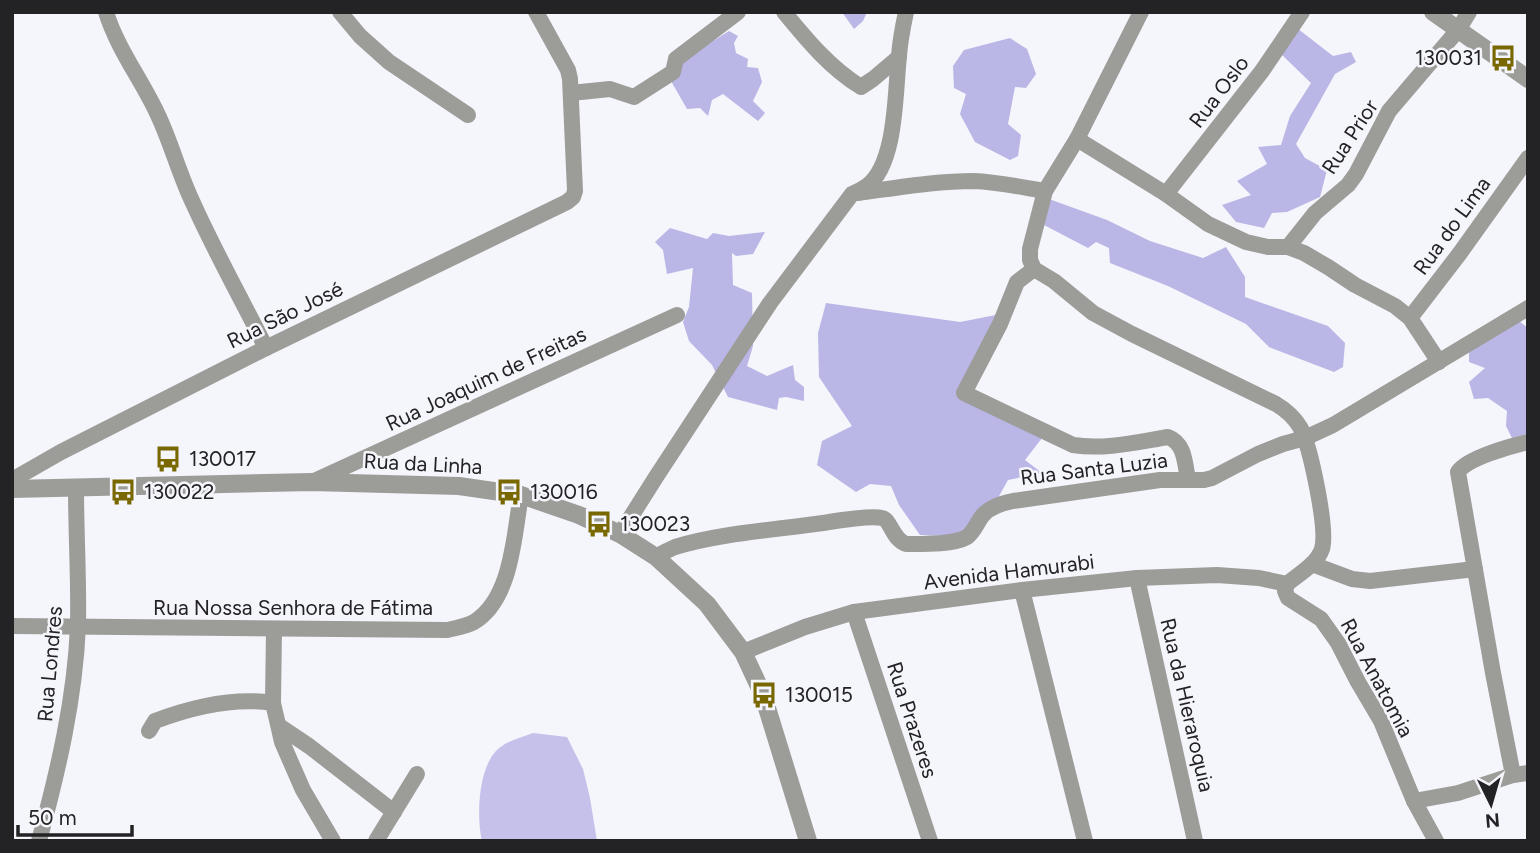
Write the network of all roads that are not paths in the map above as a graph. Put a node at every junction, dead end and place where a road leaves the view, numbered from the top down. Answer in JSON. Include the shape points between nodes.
{"nodes":[{"id":1,"x":106,"y":12,"type":"edge"},
{"id":2,"x":340,"y":12,"type":"edge"},
{"id":3,"x":555,"y":12,"type":"edge"},
{"id":4,"x":738,"y":12,"type":"edge"},
{"id":5,"x":784,"y":12,"type":"edge"},
{"id":6,"x":906,"y":12,"type":"edge"},
{"id":7,"x":1141,"y":12,"type":"edge"},
{"id":8,"x":1302,"y":12,"type":"edge"},
{"id":9,"x":1433,"y":12,"type":"edge"},
{"id":10,"x":1469,"y":12,"type":"edge"},
{"id":11,"x":539,"y":18,"type":"edge"},
{"id":12,"x":1458,"y":30,"type":"junction"},
{"id":13,"x":899,"y":57,"type":"junction"},
{"id":14,"x":1528,"y":79,"type":"edge"},
{"id":15,"x":571,"y":93,"type":"junction"},
{"id":16,"x":468,"y":115,"type":"dead end"},
{"id":17,"x":1077,"y":139,"type":"junction"},
{"id":18,"x":1528,"y":158,"type":"edge"},
{"id":19,"x":1045,"y":191,"type":"junction"},
{"id":20,"x":852,"y":194,"type":"junction"},
{"id":21,"x":1167,"y":194,"type":"junction"},
{"id":22,"x":1288,"y":247,"type":"junction"},
{"id":23,"x":1034,"y":269,"type":"junction"},
{"id":24,"x":1528,"y":308,"type":"edge"},
{"id":25,"x":677,"y":314,"type":"dead end"},
{"id":26,"x":1410,"y":318,"type":"junction"},
{"id":27,"x":266,"y":348,"type":"junction"},
{"id":28,"x":1439,"y":362,"type":"junction"},
{"id":29,"x":1305,"y":438,"type":"junction"},
{"id":30,"x":1528,"y":442,"type":"edge"},
{"id":31,"x":12,"y":480,"type":"edge"},
{"id":32,"x":1188,"y":480,"type":"junction"},
{"id":33,"x":312,"y":482,"type":"junction"},
{"id":34,"x":76,"y":488,"type":"junction"},
{"id":35,"x":12,"y":489,"type":"edge"},
{"id":36,"x":521,"y":495,"type":"junction"},
{"id":37,"x":620,"y":534,"type":"junction"},
{"id":38,"x":656,"y":557,"type":"junction"},
{"id":39,"x":1312,"y":564,"type":"junction"},
{"id":40,"x":1475,"y":569,"type":"junction"},
{"id":41,"x":1137,"y":578,"type":"junction"},
{"id":42,"x":1287,"y":584,"type":"junction"},
{"id":43,"x":1022,"y":590,"type":"junction"},
{"id":44,"x":854,"y":612,"type":"junction"},
{"id":45,"x":12,"y":626,"type":"edge"},
{"id":46,"x":78,"y":627,"type":"junction"},
{"id":47,"x":274,"y":629,"type":"junction"},
{"id":48,"x":743,"y":652,"type":"junction"},
{"id":49,"x":273,"y":703,"type":"junction"},
{"id":50,"x":279,"y":726,"type":"junction"},
{"id":51,"x":149,"y":731,"type":"dead end"},
{"id":52,"x":417,"y":774,"type":"dead end"},
{"id":53,"x":1520,"y":774,"type":"edge"},
{"id":54,"x":1414,"y":802,"type":"junction"},
{"id":55,"x":394,"y":812,"type":"junction"},
{"id":56,"x":39,"y":841,"type":"edge"},
{"id":57,"x":333,"y":841,"type":"edge"},
{"id":58,"x":376,"y":841,"type":"edge"},
{"id":59,"x":808,"y":841,"type":"edge"},
{"id":60,"x":930,"y":841,"type":"edge"},
{"id":61,"x":1085,"y":841,"type":"edge"},
{"id":62,"x":1195,"y":841,"type":"edge"},
{"id":63,"x":1436,"y":841,"type":"edge"}],
"edges":[{"from":1,"to":27,"type":"street","via":[[150,98],[193,204]]},
{"from":2,"to":16,"type":"street","via":[[389,62]]},
{"from":3,"to":11,"type":"street"},
{"from":4,"to":15,"type":"street","via":[[676,59],[673,72],[634,97],[610,89]]},
{"from":5,"to":13,"type":"street","via":[[820,54],[861,87]]},
{"from":6,"to":13,"type":"street"},
{"from":7,"to":17,"type":"street"},
{"from":8,"to":21,"type":"street","name":"Rua Oslo"},
{"from":9,"to":12,"type":"street"},
{"from":10,"to":12,"type":"street","name":"Rua Prior"},
{"from":11,"to":15,"type":"street","via":[[568,69]]},
{"from":12,"to":14,"type":"street"},
{"from":12,"to":22,"type":"street","name":"Rua Prior","via":[[1389,111],[1352,180],[1315,213]]},
{"from":13,"to":20,"type":"street","via":[[889,144],[872,181]]},
{"from":15,"to":27,"type":"street","name":"Rua São José","via":[[573,197]]},
{"from":17,"to":19,"type":"street"},
{"from":17,"to":21,"type":"street"},
{"from":18,"to":26,"type":"street","name":"Rua do Lima"},
{"from":19,"to":20,"type":"street","via":[[974,181]]},
{"from":19,"to":23,"type":"street","via":[[1030,249]]},
{"from":20,"to":37,"type":"street","via":[[770,303]]},
{"from":21,"to":22,"type":"street","via":[[1223,232],[1246,242]]},
{"from":22,"to":26,"type":"street","via":[[1316,259]]},
{"from":23,"to":29,"type":"street","via":[[1093,313],[1276,404],[1288,412]]},
{"from":23,"to":32,"type":"street","via":[[1017,282],[964,393],[1073,445],[1177,440]]},
{"from":24,"to":28,"type":"street","name":"Rua Santa Luzia"},
{"from":25,"to":33,"type":"street","name":"Rua Joaquim de Freitas"},
{"from":26,"to":28,"type":"street"},
{"from":27,"to":31,"type":"street","name":"Rua São José"},
{"from":28,"to":29,"type":"street","name":"Rua Santa Luzia"},
{"from":29,"to":32,"type":"street","name":"Rua Santa Luzia","via":[[1258,454],[1212,478]]},
{"from":29,"to":39,"type":"street","via":[[1323,520],[1321,552]]},
{"from":30,"to":40,"type":"street","via":[[1466,464],[1458,472]]},
{"from":32,"to":38,"type":"street","name":"Rua Santa Luzia","via":[[1013,500],[983,515],[972,532],[954,542],[906,544],[881,517],[713,539],[672,548]]},
{"from":33,"to":34,"type":"street","name":"Rua da Linha"},
{"from":33,"to":36,"type":"street","name":"Rua da Linha","via":[[459,486]]},
{"from":34,"to":35,"type":"street","name":"Rua da Linha"},
{"from":34,"to":46,"type":"street","name":"Rua Londres"},
{"from":36,"to":37,"type":"street","name":"Rua da Linha"},
{"from":36,"to":47,"type":"street","name":"Rua Nossa Senhora de Fátima","via":[[506,578],[490,609],[472,623],[447,630]]},
{"from":37,"to":38,"type":"street","name":"Rua da Linha"},
{"from":38,"to":48,"type":"street","name":"Rua da Linha","via":[[707,604]]},
{"from":39,"to":40,"type":"street","via":[[1352,579],[1370,580]]},
{"from":39,"to":42,"type":"street"},
{"from":40,"to":53,"type":"street","via":[[1493,673]]},
{"from":41,"to":42,"type":"street","name":"Avenida Hamurabi","via":[[1217,575]]},
{"from":41,"to":43,"type":"street","name":"Avenida Hamurabi"},
{"from":41,"to":62,"type":"street","name":"Rua da Hieraroquia"},
{"from":42,"to":54,"type":"street","name":"Rua Anatomia","via":[[1288,598],[1321,619],[1338,643],[1381,721]]},
{"from":43,"to":44,"type":"street","name":"Avenida Hamurabi"},
{"from":43,"to":61,"type":"street"},
{"from":44,"to":48,"type":"street","name":"Avenida Hamurabi"},
{"from":44,"to":60,"type":"street","name":"Rua Prazeres"},
{"from":45,"to":46,"type":"street","name":"Rua Nossa Senhora de Fátima"},
{"from":46,"to":47,"type":"street","name":"Rua Nossa Senhora de Fátima"},
{"from":46,"to":56,"type":"street","name":"Rua Londres","via":[[58,769]]},
{"from":47,"to":49,"type":"street"},
{"from":48,"to":59,"type":"street","name":"Rua da Linha","via":[[763,695]]},
{"from":49,"to":50,"type":"street"},
{"from":49,"to":51,"type":"street","via":[[249,700],[197,709],[155,721]]},
{"from":50,"to":55,"type":"street"},
{"from":50,"to":57,"type":"street","via":[[303,790]]},
{"from":52,"to":55,"type":"street"},
{"from":53,"to":54,"type":"street"},
{"from":54,"to":63,"type":"street","name":"Rua Anatomia"},
{"from":55,"to":58,"type":"street"}]}
